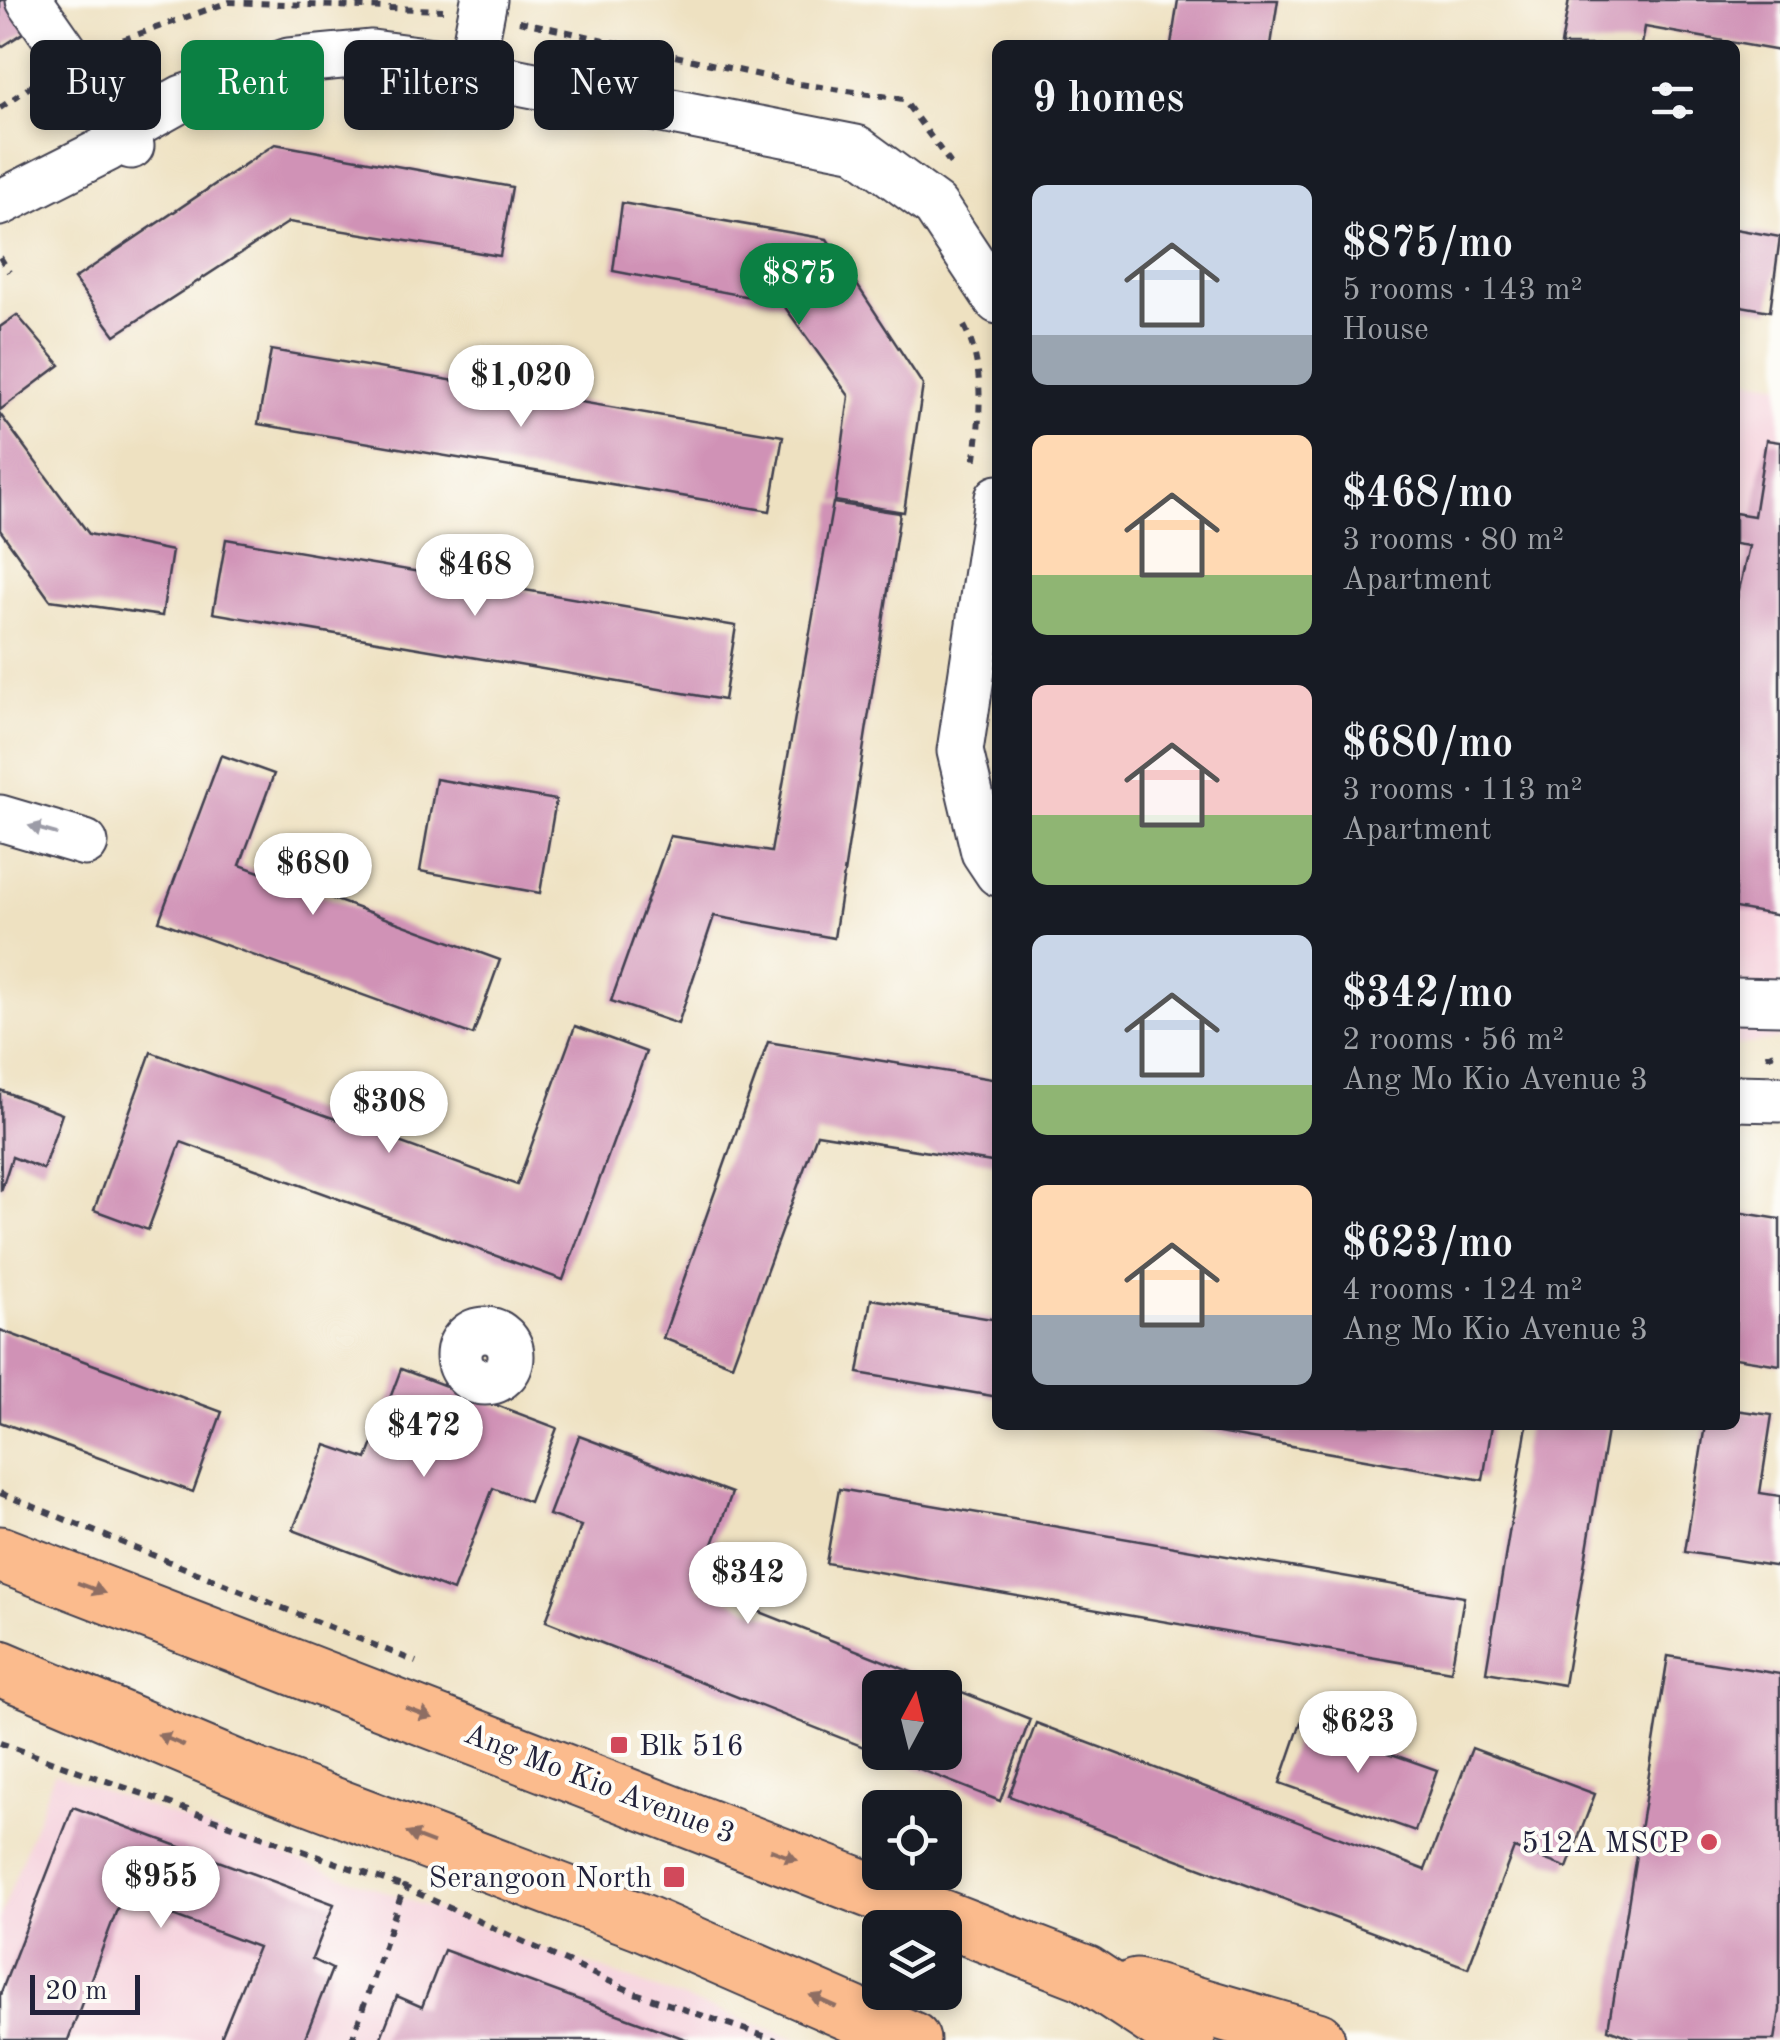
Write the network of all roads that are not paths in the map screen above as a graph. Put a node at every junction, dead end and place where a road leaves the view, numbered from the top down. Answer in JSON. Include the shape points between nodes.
{"nodes":[{"id":1,"x":29,"y":0,"type":"edge"},
{"id":2,"x":484,"y":0,"type":"edge"},
{"id":3,"x":479,"y":40,"type":"edge"},
{"id":4,"x":344,"y":55,"type":"edge"},
{"id":5,"x":514,"y":82,"type":"edge"},
{"id":6,"x":121,"y":142,"type":"junction"},
{"id":7,"x":0,"y":204,"type":"edge"},
{"id":8,"x":984,"y":303,"type":"edge"},
{"id":9,"x":986,"y":483,"type":"edge"},
{"id":10,"x":992,"y":655,"type":"edge"},
{"id":11,"x":992,"y":816,"type":"edge"},
{"id":12,"x":0,"y":818,"type":"edge"},
{"id":13,"x":86,"y":842,"type":"dead end"},
{"id":14,"x":992,"y":864,"type":"edge"},
{"id":15,"x":1740,"y":1000,"type":"edge"},
{"id":16,"x":1780,"y":1002,"type":"edge"},
{"id":17,"x":1740,"y":1085,"type":"edge"},
{"id":18,"x":1780,"y":1086,"type":"edge"},
{"id":19,"x":1740,"y":1098,"type":"edge"},
{"id":20,"x":1780,"y":1099,"type":"edge"},
{"id":21,"x":0,"y":1554,"type":"edge"},
{"id":22,"x":0,"y":1668,"type":"edge"},
{"id":23,"x":1085,"y":1973,"type":"junction"},
{"id":24,"x":912,"y":2040,"type":"edge"},
{"id":25,"x":1187,"y":2040,"type":"edge"},
{"id":26,"x":1317,"y":2040,"type":"edge"}],
"edges":[{"from":1,"to":6,"type":"street"},
{"from":2,"to":3,"type":"street"},
{"from":4,"to":6,"type":"street","via":[[288,60],[183,98]]},
{"from":5,"to":8,"type":"street","via":[[856,148],[936,206]]},
{"from":6,"to":7,"type":"street"},
{"from":9,"to":14,"type":"street","via":[[960,750]]},
{"from":10,"to":11,"type":"street","via":[[976,751]]},
{"from":13,"to":12,"type":"street","one_way":true},
{"from":15,"to":16,"type":"street"},
{"from":17,"to":18,"type":"street"},
{"from":19,"to":20,"type":"street"},
{"from":21,"to":23,"type":"highway","name":"Ang Mo Kio Avenue 3","one_way":true},
{"from":24,"to":22,"type":"highway","one_way":true,"via":[[642,1922],[253,1776]]},
{"from":23,"to":25,"type":"highway","name":"Ang Mo Kio Avenue 3"},
{"from":23,"to":26,"type":"highway"}]}
